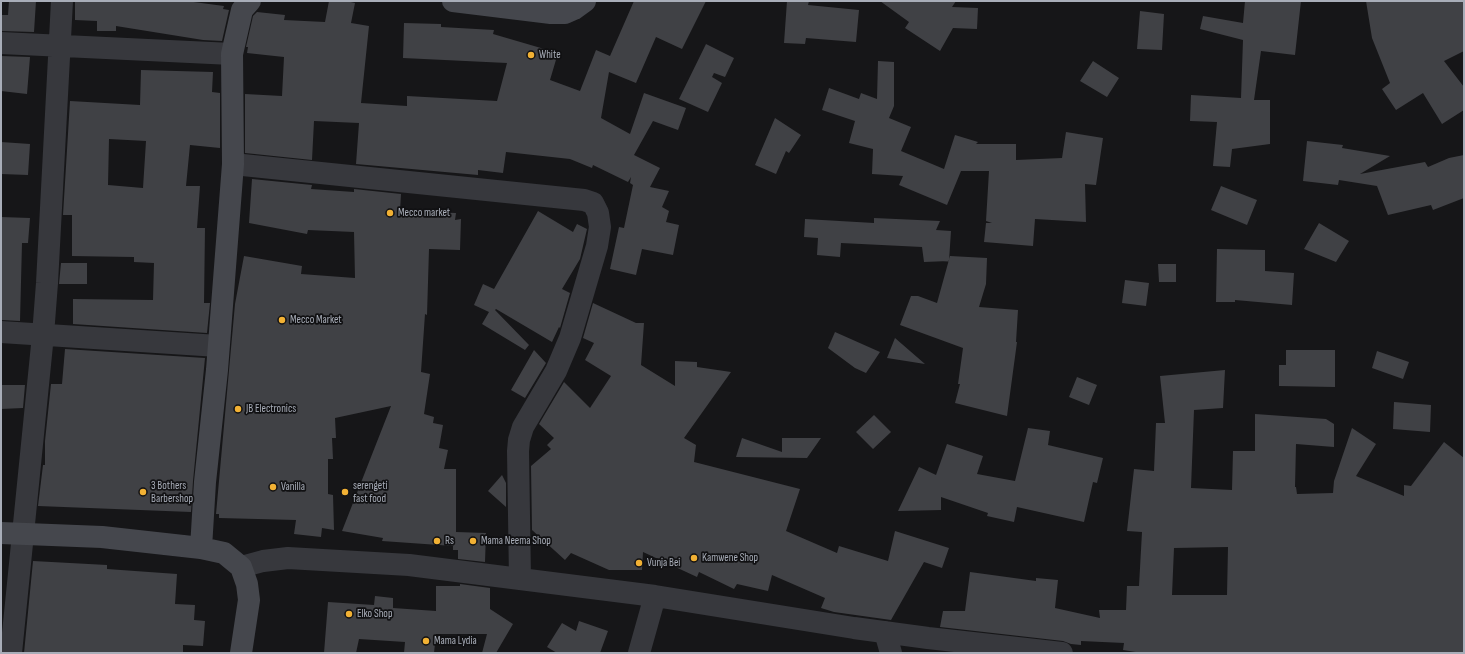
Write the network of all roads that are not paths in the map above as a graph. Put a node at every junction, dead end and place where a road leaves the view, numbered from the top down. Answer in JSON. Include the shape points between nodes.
{"nodes":[{"id":1,"x":62,"y":1,"type":"edge"},
{"id":2,"x":250,"y":1,"type":"edge"},
{"id":3,"x":453,"y":1,"type":"edge"},
{"id":4,"x":585,"y":1,"type":"edge"},
{"id":5,"x":1,"y":43,"type":"edge"},
{"id":6,"x":60,"y":45,"type":"junction"},
{"id":7,"x":232,"y":54,"type":"junction"},
{"id":8,"x":233,"y":164,"type":"junction"},
{"id":9,"x":1,"y":332,"type":"edge"},
{"id":10,"x":43,"y":334,"type":"junction"},
{"id":11,"x":218,"y":346,"type":"junction"},
{"id":12,"x":1,"y":533,"type":"edge"},
{"id":13,"x":23,"y":534,"type":"junction"},
{"id":14,"x":201,"y":548,"type":"junction"},
{"id":15,"x":241,"y":568,"type":"junction"},
{"id":16,"x":520,"y":579,"type":"junction"},
{"id":17,"x":655,"y":596,"type":"junction"},
{"id":18,"x":885,"y":632,"type":"junction"},
{"id":19,"x":11,"y":653,"type":"edge"},
{"id":20,"x":241,"y":653,"type":"edge"},
{"id":21,"x":638,"y":653,"type":"edge"},
{"id":22,"x":891,"y":653,"type":"edge"},
{"id":23,"x":1062,"y":653,"type":"edge"}],
"edges":[{"from":1,"to":6,"type":"street"},
{"from":2,"to":7,"type":"street","via":[[242,10]]},
{"from":3,"to":4,"type":"street","via":[[551,13],[565,13]]},
{"from":5,"to":6,"type":"street"},
{"from":6,"to":7,"type":"street"},
{"from":6,"to":10,"type":"street"},
{"from":7,"to":8,"type":"street"},
{"from":8,"to":11,"type":"street"},
{"from":8,"to":16,"type":"street","via":[[584,200],[593,203],[600,227],[597,246],[570,338],[556,371],[523,427],[519,440]]},
{"from":9,"to":10,"type":"street"},
{"from":10,"to":11,"type":"street"},
{"from":10,"to":13,"type":"street"},
{"from":11,"to":14,"type":"street"},
{"from":12,"to":13,"type":"street"},
{"from":13,"to":14,"type":"street","via":[[102,537]]},
{"from":13,"to":19,"type":"street"},
{"from":14,"to":15,"type":"street","via":[[224,553]]},
{"from":15,"to":16,"type":"street","via":[[263,561],[288,558],[409,565]]},
{"from":15,"to":20,"type":"street","via":[[249,600]]},
{"from":16,"to":17,"type":"street"},
{"from":17,"to":18,"type":"street"},
{"from":17,"to":21,"type":"street"},
{"from":18,"to":22,"type":"street"},
{"from":18,"to":23,"type":"street"}]}
